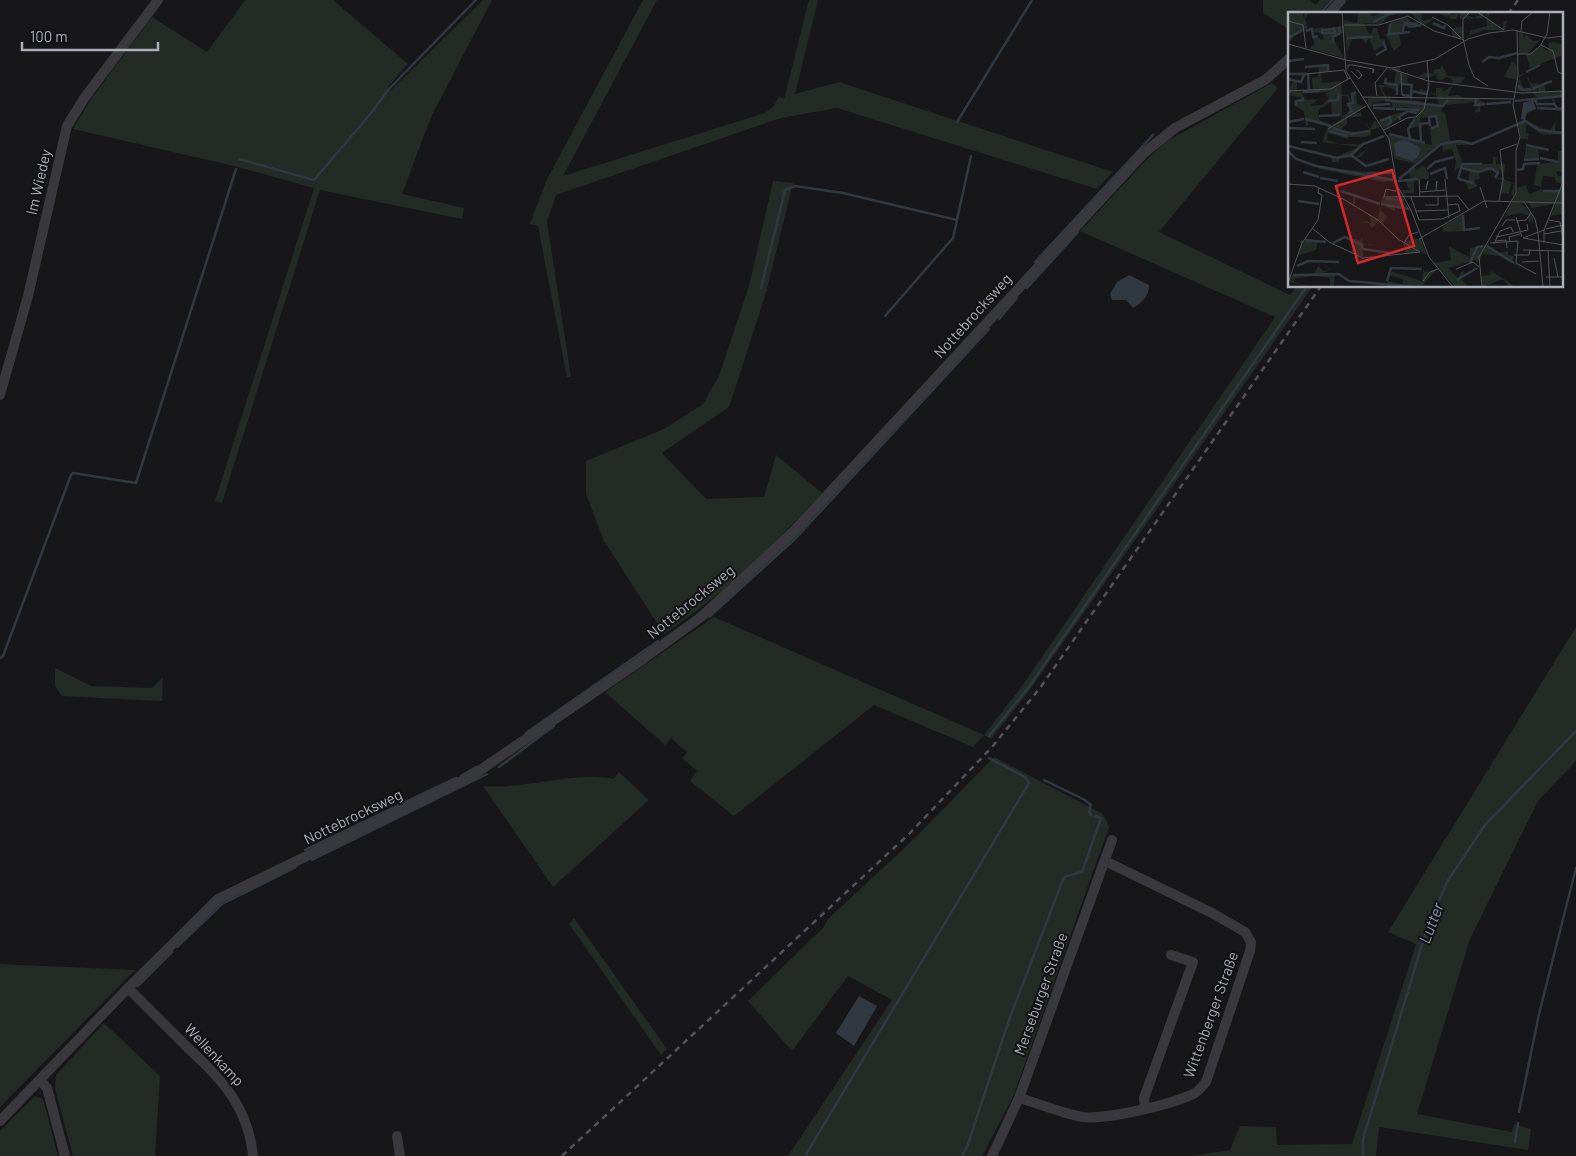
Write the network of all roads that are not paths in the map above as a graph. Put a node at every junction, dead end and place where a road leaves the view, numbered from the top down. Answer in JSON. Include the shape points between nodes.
{"nodes":[{"id":1,"x":158,"y":0,"type":"edge"},
{"id":2,"x":1341,"y":0,"type":"edge"},
{"id":3,"x":1330,"y":12,"type":"edge"},
{"id":4,"x":1288,"y":60,"type":"edge"},
{"id":5,"x":0,"y":395,"type":"edge"},
{"id":6,"x":1112,"y":840,"type":"dead end"},
{"id":7,"x":1105,"y":861,"type":"junction"},
{"id":8,"x":1171,"y":955,"type":"dead end"},
{"id":9,"x":128,"y":988,"type":"junction"},
{"id":10,"x":40,"y":1080,"type":"junction"},
{"id":11,"x":1019,"y":1098,"type":"junction"},
{"id":12,"x":1145,"y":1108,"type":"junction"},
{"id":13,"x":0,"y":1121,"type":"edge"},
{"id":14,"x":397,"y":1136,"type":"dead end"},
{"id":15,"x":65,"y":1156,"type":"edge"},
{"id":16,"x":253,"y":1156,"type":"edge"},
{"id":17,"x":400,"y":1156,"type":"edge"},
{"id":18,"x":992,"y":1156,"type":"edge"}],
"edges":[{"from":1,"to":5,"type":"street","name":"Im Wiedey","via":[[84,97],[67,126],[28,296]]},
{"from":2,"to":3,"type":"street"},
{"from":4,"to":9,"type":"street","name":"Nottebrocksweg","via":[[1265,80],[1175,128],[1144,153],[806,518],[752,572],[700,617],[636,665],[470,777],[218,899]]},
{"from":6,"to":7,"type":"street","name":"Merseburger Straße"},
{"from":7,"to":11,"type":"street","name":"Merseburger Straße"},
{"from":7,"to":12,"type":"street","name":"Wittenberger Straße","via":[[1212,913],[1245,932],[1251,942],[1206,1082],[1194,1094]]},
{"from":8,"to":12,"type":"street","via":[[1193,962],[1144,1098]]},
{"from":9,"to":10,"type":"street","name":"Nottebrocksweg"},
{"from":9,"to":16,"type":"street","name":"Wellenkamp","via":[[221,1080],[238,1104],[247,1125]]},
{"from":10,"to":13,"type":"street","name":"Nottebrocksweg"},
{"from":10,"to":15,"type":"street","via":[[47,1088]]},
{"from":11,"to":12,"type":"street","name":"Wittenberger Straße","via":[[1084,1117],[1111,1116]]},
{"from":11,"to":18,"type":"street","name":"Merseburger Straße"},
{"from":14,"to":17,"type":"street"}]}
